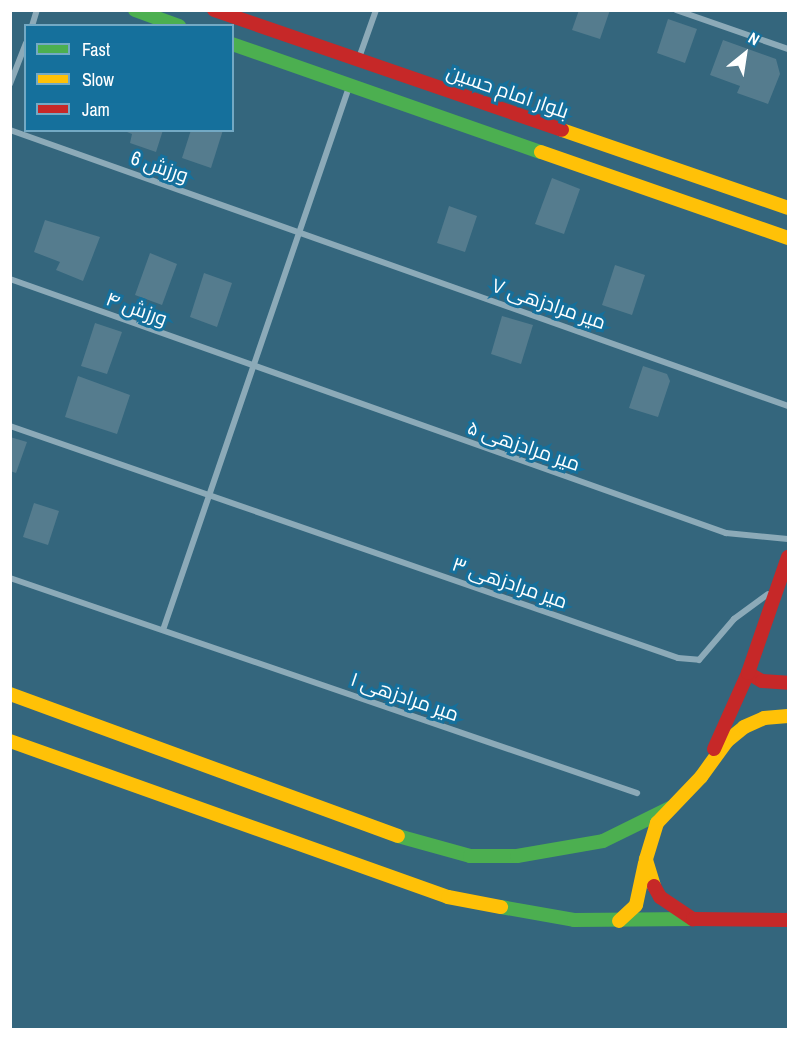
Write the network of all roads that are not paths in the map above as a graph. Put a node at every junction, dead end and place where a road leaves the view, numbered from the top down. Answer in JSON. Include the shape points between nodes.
{"nodes":[{"id":1,"x":135,"y":10,"type":"edge"},
{"id":2,"x":214,"y":10,"type":"edge"},
{"id":3,"x":376,"y":10,"type":"edge"},
{"id":4,"x":675,"y":10,"type":"edge"},
{"id":5,"x":174,"y":24,"type":"edge"},
{"id":6,"x":234,"y":45,"type":"edge"},
{"id":7,"x":24,"y":48,"type":"edge"},
{"id":8,"x":789,"y":49,"type":"edge"},
{"id":9,"x":357,"y":64,"type":"junction"},
{"id":10,"x":352,"y":81,"type":"junction"},
{"id":11,"x":10,"y":84,"type":"edge"},
{"id":12,"x":10,"y":130,"type":"edge"},
{"id":13,"x":789,"y":208,"type":"edge"},
{"id":14,"x":298,"y":232,"type":"junction"},
{"id":15,"x":789,"y":238,"type":"edge"},
{"id":16,"x":10,"y":279,"type":"edge"},
{"id":17,"x":252,"y":367,"type":"junction"},
{"id":18,"x":789,"y":406,"type":"edge"},
{"id":19,"x":10,"y":426,"type":"edge"},
{"id":20,"x":208,"y":494,"type":"junction"},
{"id":21,"x":789,"y":539,"type":"edge"},
{"id":22,"x":789,"y":557,"type":"edge"},
{"id":23,"x":10,"y":578,"type":"edge"},
{"id":24,"x":778,"y":586,"type":"junction"},
{"id":25,"x":163,"y":630,"type":"junction"},
{"id":26,"x":748,"y":673,"type":"junction"},
{"id":27,"x":789,"y":683,"type":"edge"},
{"id":28,"x":10,"y":694,"type":"edge"},
{"id":29,"x":789,"y":716,"type":"edge"},
{"id":30,"x":10,"y":741,"type":"edge"},
{"id":31,"x":701,"y":777,"type":"junction"},
{"id":32,"x":637,"y":793,"type":"dead end"},
{"id":33,"x":670,"y":808,"type":"junction"},
{"id":34,"x":646,"y":859,"type":"junction"},
{"id":35,"x":693,"y":919,"type":"junction"},
{"id":36,"x":789,"y":920,"type":"edge"},
{"id":37,"x":619,"y":921,"type":"junction"}],
"edges":[{"from":1,"to":5,"type":"main road"},
{"from":2,"to":9,"type":"main road","name":"بلوار امام حسین"},
{"from":3,"to":9,"type":"street"},
{"from":4,"to":8,"type":"street"},
{"from":6,"to":10,"type":"main road"},
{"from":7,"to":11,"type":"street"},
{"from":9,"to":13,"type":"main road","name":"بلوار امام حسین"},
{"from":10,"to":14,"type":"street"},
{"from":10,"to":15,"type":"main road"},
{"from":12,"to":14,"type":"street","name":"ورزش 6"},
{"from":14,"to":17,"type":"street"},
{"from":14,"to":18,"type":"street","name":"میر مرادزهی ۷"},
{"from":16,"to":17,"type":"street","name":"ورزش ۴"},
{"from":17,"to":20,"type":"street"},
{"from":17,"to":21,"type":"street","name":"میر مرادزهی ۵","via":[[726,533]]},
{"from":19,"to":20,"type":"street"},
{"from":20,"to":24,"type":"street","name":"میر مرادزهی ۳","via":[[678,658],[699,660],[734,619]]},
{"from":20,"to":25,"type":"street"},
{"from":22,"to":24,"type":"main road"},
{"from":23,"to":25,"type":"street","name":"میر مرادزهی ۱"},
{"from":24,"to":26,"type":"main road"},
{"from":25,"to":32,"type":"street","name":"میر مرادزهی ۱"},
{"from":26,"to":27,"type":"main road","via":[[762,681]]},
{"from":26,"to":31,"type":"main road"},
{"from":28,"to":33,"type":"main road","via":[[412,841],[470,856],[517,856],[603,841]]},
{"from":29,"to":31,"type":"main road","via":[[764,718],[744,727],[728,741]]},
{"from":30,"to":37,"type":"main road","via":[[405,884],[532,914]]},
{"from":31,"to":33,"type":"main road"},
{"from":33,"to":34,"type":"main road","via":[[648,841]]},
{"from":34,"to":35,"type":"main road","via":[[650,880],[660,897]]},
{"from":34,"to":37,"type":"main road","via":[[639,898]]},
{"from":35,"to":36,"type":"main road"},
{"from":35,"to":37,"type":"main road"}]}
